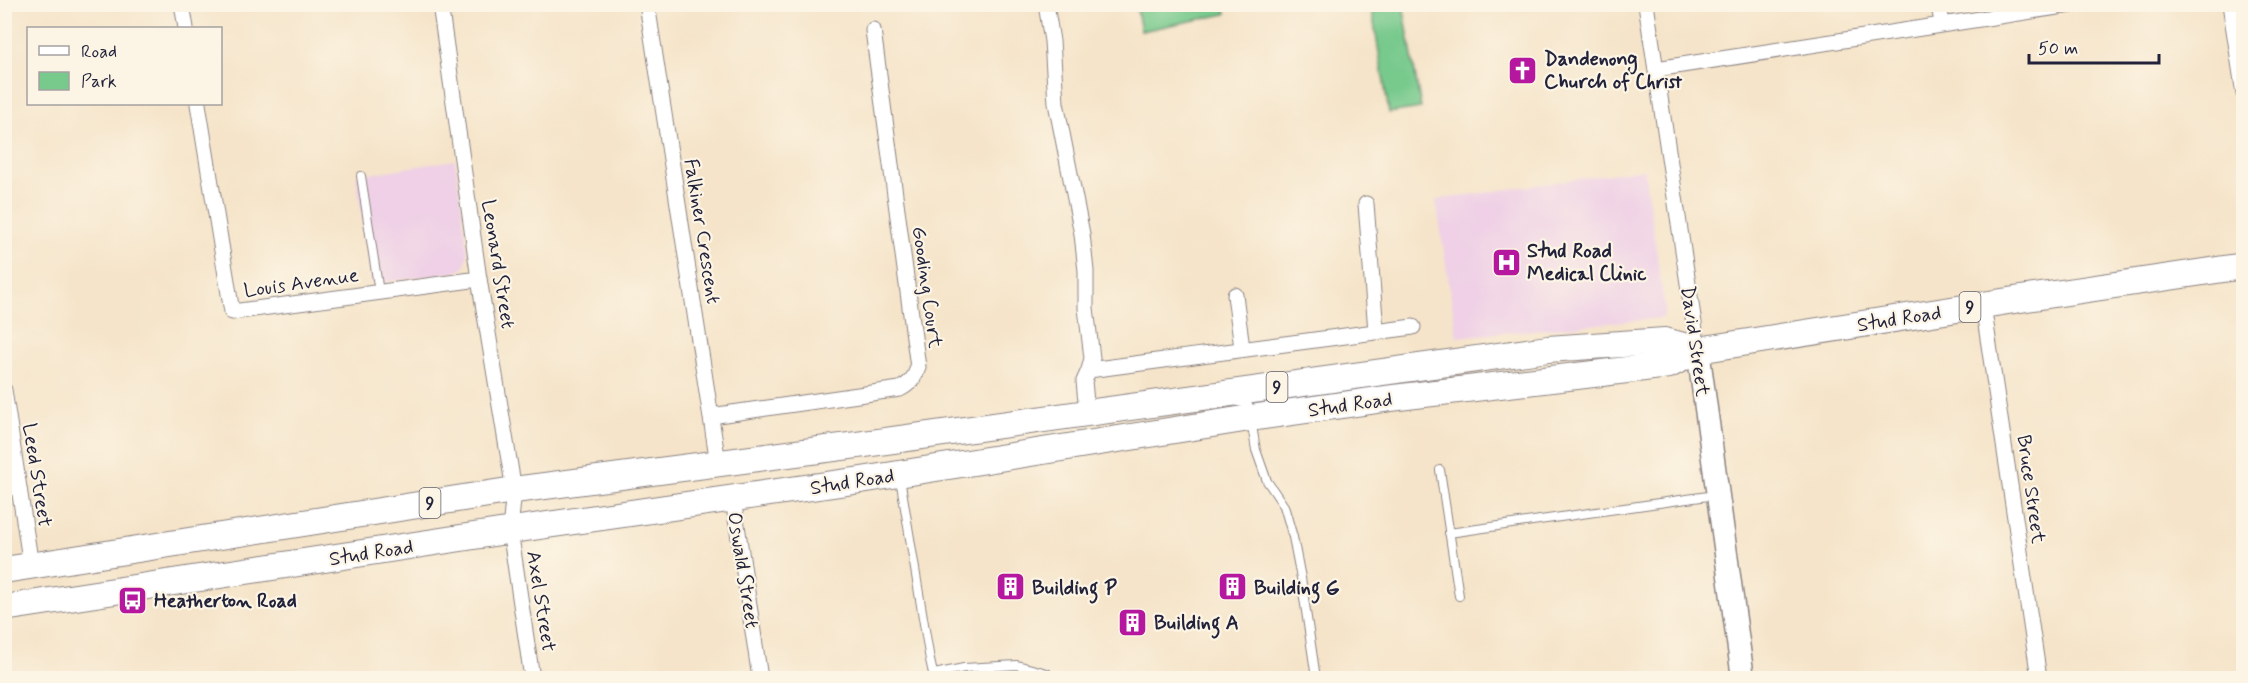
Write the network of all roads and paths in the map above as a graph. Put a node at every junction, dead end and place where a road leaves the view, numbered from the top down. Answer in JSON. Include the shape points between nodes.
{"nodes":[{"id":1,"x":182,"y":4,"type":"edge"},
{"id":2,"x":440,"y":4,"type":"edge"},
{"id":3,"x":647,"y":4,"type":"edge"},
{"id":4,"x":1046,"y":4,"type":"edge"},
{"id":5,"x":1646,"y":4,"type":"edge"},
{"id":6,"x":1939,"y":4,"type":"edge"},
{"id":7,"x":2078,"y":4,"type":"edge"},
{"id":8,"x":2230,"y":4,"type":"edge"},
{"id":9,"x":1942,"y":24,"type":"junction"},
{"id":10,"x":186,"y":27,"type":"edge"},
{"id":11,"x":873,"y":30,"type":"dead end"},
{"id":12,"x":1656,"y":69,"type":"junction"},
{"id":13,"x":2244,"y":94,"type":"edge"},
{"id":14,"x":198,"y":105,"type":"edge"},
{"id":15,"x":361,"y":176,"type":"dead end"},
{"id":16,"x":1366,"y":204,"type":"dead end"},
{"id":17,"x":2244,"y":266,"type":"edge"},
{"id":18,"x":479,"y":279,"type":"junction"},
{"id":19,"x":379,"y":292,"type":"junction"},
{"id":20,"x":1235,"y":295,"type":"dead end"},
{"id":21,"x":1983,"y":305,"type":"junction"},
{"id":22,"x":1413,"y":327,"type":"dead end"},
{"id":23,"x":1376,"y":331,"type":"junction"},
{"id":24,"x":1242,"y":348,"type":"junction"},
{"id":25,"x":1698,"y":350,"type":"junction"},
{"id":26,"x":1089,"y":370,"type":"junction"},
{"id":27,"x":4,"y":390,"type":"edge"},
{"id":28,"x":1240,"y":410,"type":"junction"},
{"id":29,"x":1108,"y":414,"type":"junction"},
{"id":30,"x":711,"y":416,"type":"junction"},
{"id":31,"x":718,"y":463,"type":"junction"},
{"id":32,"x":1440,"y":470,"type":"dead end"},
{"id":33,"x":899,"y":474,"type":"junction"},
{"id":34,"x":514,"y":490,"type":"junction"},
{"id":35,"x":1717,"y":495,"type":"junction"},
{"id":36,"x":734,"y":499,"type":"junction"},
{"id":37,"x":510,"y":530,"type":"junction"},
{"id":38,"x":1449,"y":533,"type":"junction"},
{"id":39,"x":31,"y":566,"type":"junction"},
{"id":40,"x":4,"y":570,"type":"edge"},
{"id":41,"x":1459,"y":596,"type":"dead end"},
{"id":42,"x":4,"y":608,"type":"edge"},
{"id":43,"x":934,"y":676,"type":"edge"},
{"id":44,"x":532,"y":678,"type":"edge"},
{"id":45,"x":760,"y":678,"type":"edge"},
{"id":46,"x":1048,"y":678,"type":"edge"},
{"id":47,"x":1316,"y":678,"type":"edge"},
{"id":48,"x":1743,"y":678,"type":"edge"},
{"id":49,"x":2039,"y":678,"type":"edge"}],
"edges":[{"from":1,"to":10,"type":"street"},
{"from":2,"to":18,"type":"street","name":"Leonard Street"},
{"from":3,"to":30,"type":"street","name":"Falkiner Crescent"},
{"from":4,"to":26,"type":"street","via":[[1056,103],[1082,234],[1092,358]]},
{"from":5,"to":12,"type":"street","name":"David Street"},
{"from":6,"to":9,"type":"street"},
{"from":7,"to":9,"type":"street"},
{"from":8,"to":13,"type":"street"},
{"from":9,"to":12,"type":"street"},
{"from":11,"to":30,"type":"street","name":"Gooding Court","via":[[916,373],[900,389]]},
{"from":12,"to":25,"type":"street","name":"David Street"},
{"from":14,"to":19,"type":"street","name":"Louis Avenue","via":[[232,312]]},
{"from":15,"to":19,"type":"lane"},
{"from":16,"to":23,"type":"street"},
{"from":17,"to":21,"type":"highway","name":"Stud Road","number":"9"},
{"from":18,"to":19,"type":"street","name":"Louis Avenue"},
{"from":18,"to":34,"type":"street","name":"Leonard Street"},
{"from":20,"to":24,"type":"street"},
{"from":21,"to":25,"type":"highway","name":"Stud Road","number":"9"},
{"from":21,"to":49,"type":"street","name":"Bruce Street"},
{"from":22,"to":23,"type":"street"},
{"from":23,"to":24,"type":"street"},
{"from":24,"to":26,"type":"street"},
{"from":25,"to":28,"type":"highway","name":"Stud Road","number":"9","via":[[1669,365],[1392,398]]},
{"from":25,"to":29,"type":"highway","name":"Stud Road","number":"9","via":[[1665,340],[1548,350]]},
{"from":25,"to":35,"type":"main road","name":"David Street"},
{"from":26,"to":29,"type":"street","via":[[1084,381]]},
{"from":27,"to":39,"type":"street","name":"Leed Street"},
{"from":28,"to":33,"type":"highway","name":"Stud Road","number":"9"},
{"from":28,"to":47,"type":"lane","via":[[1267,481],[1284,506],[1293,537]]},
{"from":29,"to":31,"type":"highway","name":"Stud Road","number":"9"},
{"from":30,"to":31,"type":"street","name":"Falkiner Crescent"},
{"from":31,"to":34,"type":"highway","name":"Stud Road","number":"9"},
{"from":31,"to":36,"type":"highway","name":"Oswald Street"},
{"from":32,"to":38,"type":"lane"},
{"from":33,"to":36,"type":"highway","name":"Stud Road","number":"9"},
{"from":33,"to":43,"type":"lane"},
{"from":34,"to":37,"type":"street","name":"Leonard Street"},
{"from":34,"to":39,"type":"highway","name":"Stud Road","number":"9"},
{"from":35,"to":38,"type":"lane"},
{"from":35,"to":48,"type":"main road","name":"David Street"},
{"from":36,"to":37,"type":"highway","name":"Stud Road","number":"9"},
{"from":36,"to":45,"type":"street","name":"Oswald Street"},
{"from":37,"to":42,"type":"highway","name":"Stud Road","number":"9"},
{"from":37,"to":44,"type":"street","name":"Axel Street"},
{"from":38,"to":41,"type":"lane"},
{"from":39,"to":40,"type":"highway","name":"Stud Road","number":"9"},
{"from":43,"to":46,"type":"lane","via":[[964,668],[1017,665],[1047,673]]}]}
